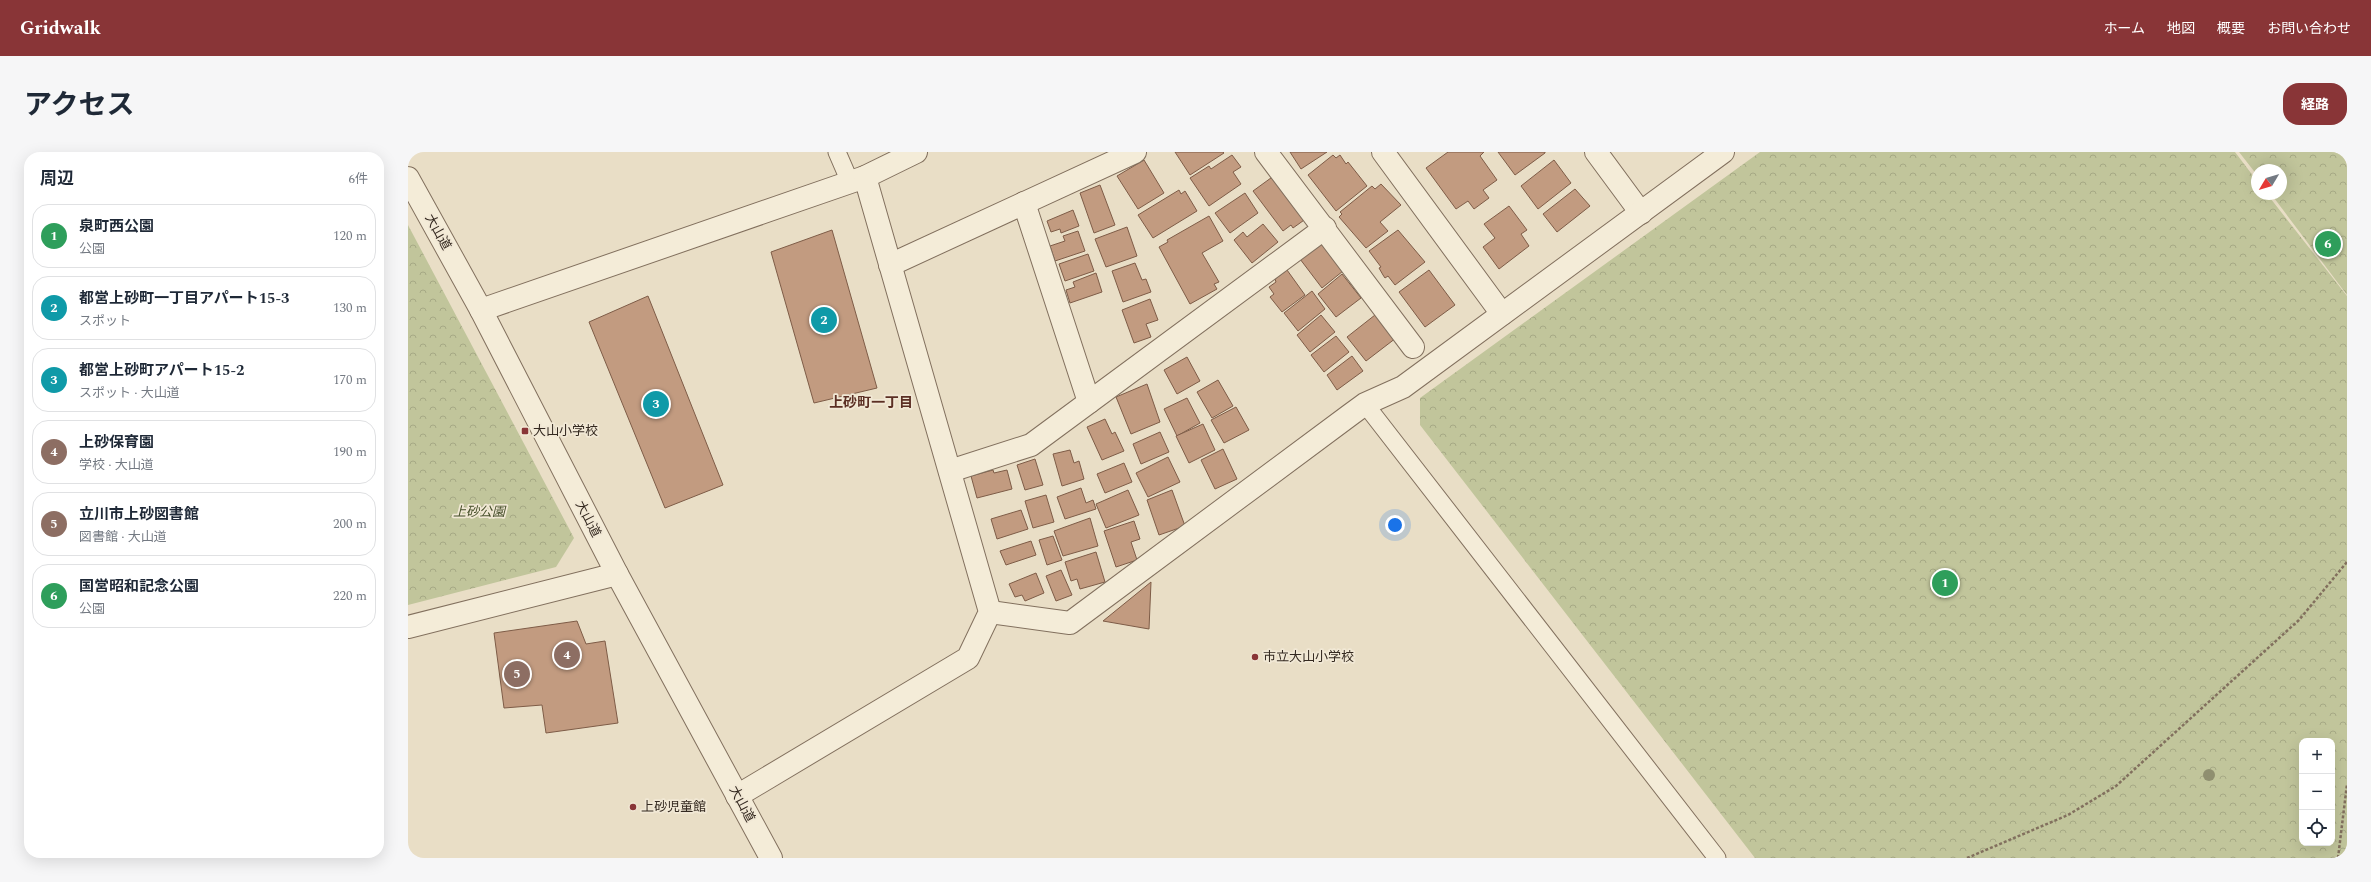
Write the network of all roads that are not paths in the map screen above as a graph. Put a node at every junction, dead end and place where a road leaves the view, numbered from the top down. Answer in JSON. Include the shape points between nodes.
{"nodes":[{"id":1,"x":837,"y":152,"type":"edge"},
{"id":2,"x":916,"y":152,"type":"edge"},
{"id":3,"x":1135,"y":152,"type":"edge"},
{"id":4,"x":1266,"y":152,"type":"edge"},
{"id":5,"x":1383,"y":152,"type":"edge"},
{"id":6,"x":1596,"y":152,"type":"edge"},
{"id":7,"x":1723,"y":152,"type":"edge"},
{"id":8,"x":1103,"y":159,"type":"edge"},
{"id":9,"x":408,"y":178,"type":"edge"},
{"id":10,"x":857,"y":180,"type":"junction"},
{"id":11,"x":1024,"y":203,"type":"junction"},
{"id":12,"x":1641,"y":213,"type":"junction"},
{"id":13,"x":1325,"y":228,"type":"junction"},
{"id":14,"x":890,"y":265,"type":"junction"},
{"id":15,"x":481,"y":310,"type":"junction"},
{"id":16,"x":1502,"y":314,"type":"junction"},
{"id":17,"x":1413,"y":347,"type":"dead end"},
{"id":18,"x":1089,"y":402,"type":"junction"},
{"id":19,"x":1365,"y":404,"type":"junction"},
{"id":20,"x":950,"y":471,"type":"junction"},
{"id":21,"x":617,"y":574,"type":"junction"},
{"id":22,"x":990,"y":612,"type":"junction"},
{"id":23,"x":408,"y":627,"type":"edge"},
{"id":24,"x":737,"y":796,"type":"junction"},
{"id":25,"x":771,"y":858,"type":"edge"},
{"id":26,"x":1717,"y":858,"type":"edge"}],
"edges":[{"from":1,"to":10,"type":"lane"},
{"from":2,"to":10,"type":"street"},
{"from":3,"to":8,"type":"street"},
{"from":4,"to":13,"type":"street"},
{"from":5,"to":16,"type":"street"},
{"from":6,"to":12,"type":"street"},
{"from":7,"to":12,"type":"street"},
{"from":8,"to":11,"type":"street"},
{"from":9,"to":15,"type":"street","name":"大山道"},
{"from":10,"to":14,"type":"street"},
{"from":10,"to":15,"type":"street"},
{"from":11,"to":14,"type":"street"},
{"from":11,"to":18,"type":"street"},
{"from":12,"to":16,"type":"street"},
{"from":13,"to":17,"type":"street"},
{"from":13,"to":18,"type":"street"},
{"from":14,"to":20,"type":"street"},
{"from":15,"to":21,"type":"street","name":"大山道"},
{"from":16,"to":19,"type":"street","via":[[1403,387]]},
{"from":18,"to":20,"type":"street","via":[[1031,445]]},
{"from":19,"to":22,"type":"street","via":[[1070,623]]},
{"from":19,"to":26,"type":"lane"},
{"from":20,"to":22,"type":"street"},
{"from":21,"to":23,"type":"street"},
{"from":21,"to":24,"type":"street","name":"大山道"},
{"from":22,"to":24,"type":"street","via":[[968,658]]},
{"from":24,"to":25,"type":"street","name":"大山道"}]}
